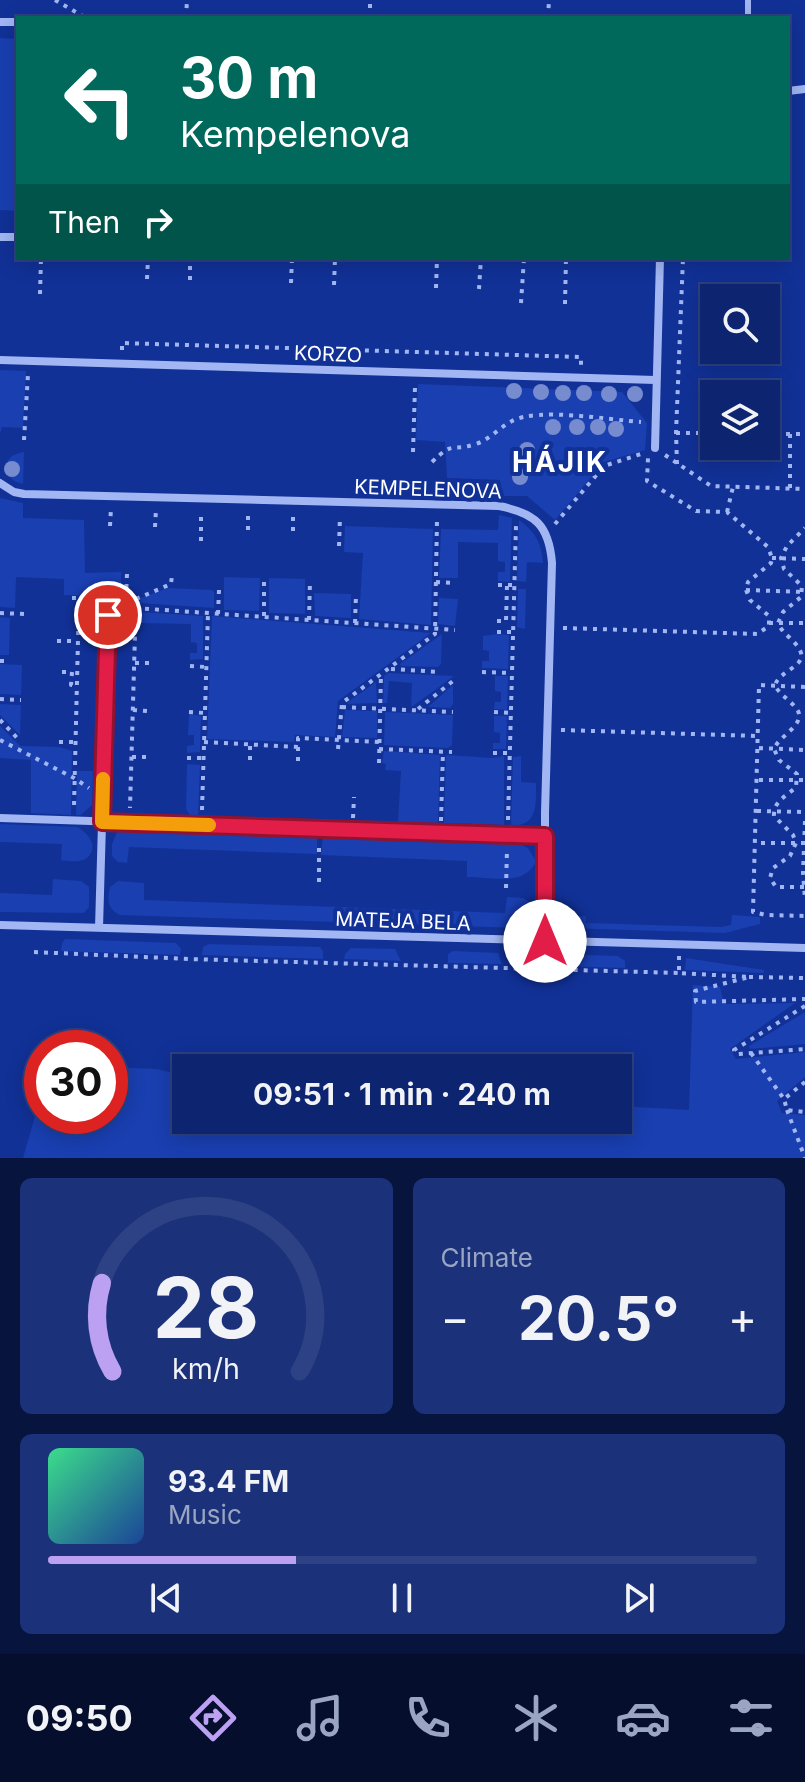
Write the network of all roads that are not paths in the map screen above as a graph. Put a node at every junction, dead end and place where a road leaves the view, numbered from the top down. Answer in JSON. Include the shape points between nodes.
{"nodes":[{"id":1,"x":660,"y":260,"type":"edge"},
{"id":2,"x":0,"y":360,"type":"edge"},
{"id":3,"x":655,"y":380,"type":"junction"},
{"id":4,"x":655,"y":448,"type":"road end"},
{"id":5,"x":0,"y":483,"type":"edge"},
{"id":6,"x":108,"y":615,"type":"dead end"},
{"id":7,"x":0,"y":818,"type":"edge"},
{"id":8,"x":102,"y":822,"type":"junction"},
{"id":9,"x":545,"y":836,"type":"junction"},
{"id":10,"x":0,"y":925,"type":"edge"},
{"id":11,"x":99,"y":928,"type":"junction"},
{"id":12,"x":545,"y":941,"type":"junction"},
{"id":13,"x":805,"y":948,"type":"edge"}],
"edges":[{"from":1,"to":3,"type":"street"},
{"from":2,"to":3,"type":"street","name":"KORZO"},
{"from":3,"to":4,"type":"street"},
{"from":5,"to":9,"type":"street","name":"KEMPELENOVA","via":[[24,494],[499,506],[538,522],[550,542]]},
{"from":6,"to":8,"type":"street"},
{"from":7,"to":8,"type":"street"},
{"from":8,"to":9,"type":"street"},
{"from":8,"to":11,"type":"street"},
{"from":9,"to":12,"type":"street","name":"KEMPELENOVA"},
{"from":10,"to":11,"type":"street","name":"MATEJA BELA"},
{"from":11,"to":12,"type":"street","name":"MATEJA BELA"},
{"from":12,"to":13,"type":"street","name":"MATEJA BELA"}]}
